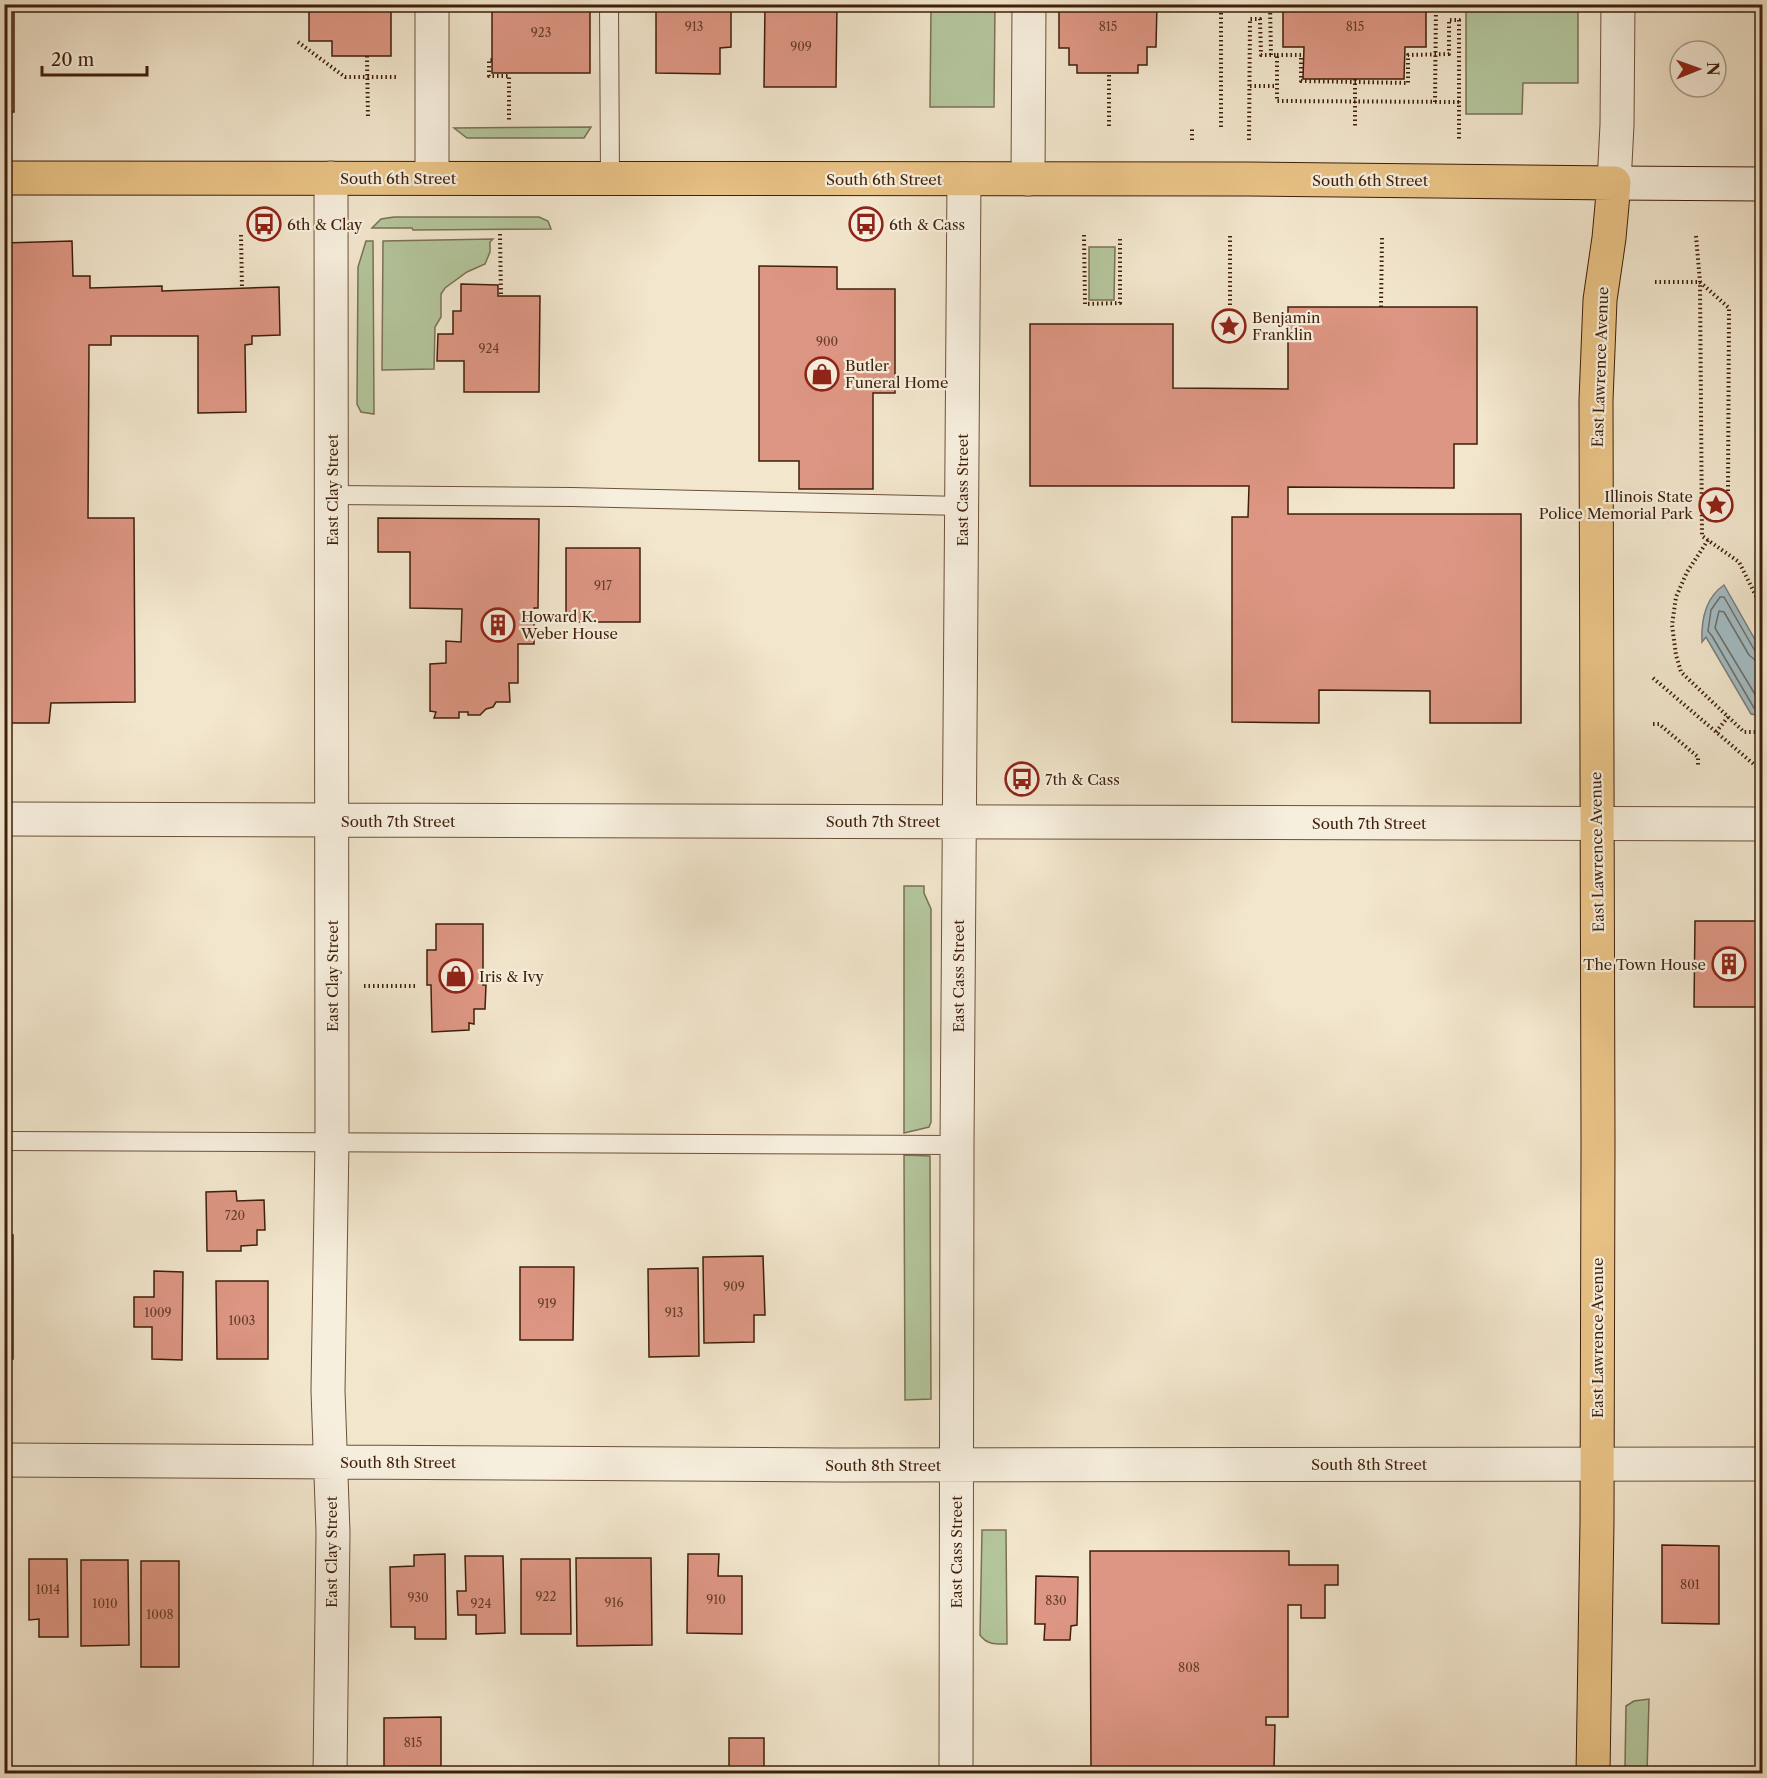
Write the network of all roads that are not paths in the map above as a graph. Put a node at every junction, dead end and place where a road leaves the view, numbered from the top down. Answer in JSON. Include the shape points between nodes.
{"nodes":[{"id":1,"x":432,"y":4,"type":"edge"},
{"id":2,"x":609,"y":4,"type":"edge"},
{"id":3,"x":1029,"y":4,"type":"edge"},
{"id":4,"x":1617,"y":4,"type":"edge"},
{"id":5,"x":4,"y":178,"type":"edge"},
{"id":6,"x":331,"y":178,"type":"junction"},
{"id":7,"x":432,"y":178,"type":"junction"},
{"id":8,"x":610,"y":179,"type":"junction"},
{"id":9,"x":964,"y":179,"type":"junction"},
{"id":10,"x":1028,"y":179,"type":"junction"},
{"id":11,"x":1614,"y":183,"type":"junction"},
{"id":12,"x":1762,"y":184,"type":"edge"},
{"id":13,"x":332,"y":495,"type":"junction"},
{"id":14,"x":962,"y":506,"type":"junction"},
{"id":15,"x":4,"y":819,"type":"edge"},
{"id":16,"x":332,"y":821,"type":"junction"},
{"id":17,"x":958,"y":821,"type":"junction"},
{"id":18,"x":1598,"y":824,"type":"junction"},
{"id":19,"x":1762,"y":824,"type":"edge"},
{"id":20,"x":4,"y":1142,"type":"edge"},
{"id":21,"x":332,"y":1142,"type":"junction"},
{"id":22,"x":957,"y":1145,"type":"junction"},
{"id":23,"x":4,"y":1460,"type":"edge"},
{"id":24,"x":330,"y":1462,"type":"junction"},
{"id":25,"x":1597,"y":1463,"type":"junction"},
{"id":26,"x":1762,"y":1464,"type":"edge"},
{"id":27,"x":956,"y":1465,"type":"junction"},
{"id":28,"x":330,"y":1773,"type":"edge"},
{"id":29,"x":956,"y":1773,"type":"edge"},
{"id":30,"x":1593,"y":1773,"type":"edge"}],
"edges":[{"from":1,"to":7,"type":"street"},
{"from":2,"to":8,"type":"lane"},
{"from":3,"to":10,"type":"street"},
{"from":4,"to":11,"type":"street","name":"East Lawrence Avenue"},
{"from":5,"to":6,"type":"main road","name":"South 6th Street"},
{"from":6,"to":7,"type":"main road","name":"South 6th Street"},
{"from":6,"to":13,"type":"street","name":"East Clay Street"},
{"from":7,"to":8,"type":"main road","name":"South 6th Street"},
{"from":8,"to":9,"type":"main road","name":"South 6th Street"},
{"from":9,"to":10,"type":"main road","name":"South 6th Street"},
{"from":9,"to":14,"type":"street","name":"East Cass Street"},
{"from":10,"to":11,"type":"main road","name":"South 6th Street"},
{"from":11,"to":12,"type":"street","name":"South 6th Street"},
{"from":11,"to":18,"type":"main road","name":"East Lawrence Avenue","via":[[1600,300],[1596,400]]},
{"from":13,"to":14,"type":"lane"},
{"from":13,"to":16,"type":"street","name":"East Clay Street"},
{"from":14,"to":17,"type":"street","name":"East Cass Street"},
{"from":15,"to":16,"type":"street","name":"South 7th Street"},
{"from":16,"to":17,"type":"street","name":"South 7th Street"},
{"from":16,"to":21,"type":"street","name":"East Clay Street"},
{"from":17,"to":18,"type":"street","name":"South 7th Street"},
{"from":17,"to":22,"type":"street","name":"East Cass Street"},
{"from":18,"to":19,"type":"street","name":"South 7th Street"},
{"from":18,"to":25,"type":"main road","name":"East Lawrence Avenue"},
{"from":20,"to":21,"type":"lane"},
{"from":21,"to":22,"type":"lane"},
{"from":21,"to":24,"type":"street","name":"East Clay Street"},
{"from":22,"to":27,"type":"street","name":"East Cass Street"},
{"from":23,"to":24,"type":"street","name":"South 8th Street"},
{"from":24,"to":27,"type":"street","name":"South 8th Street"},
{"from":24,"to":28,"type":"street","name":"East Clay Street","via":[[333,1532]]},
{"from":25,"to":26,"type":"street","name":"South 8th Street"},
{"from":25,"to":27,"type":"street","name":"South 8th Street"},
{"from":25,"to":30,"type":"main road","name":"East Lawrence Avenue"},
{"from":27,"to":29,"type":"street","name":"East Cass Street"}]}
